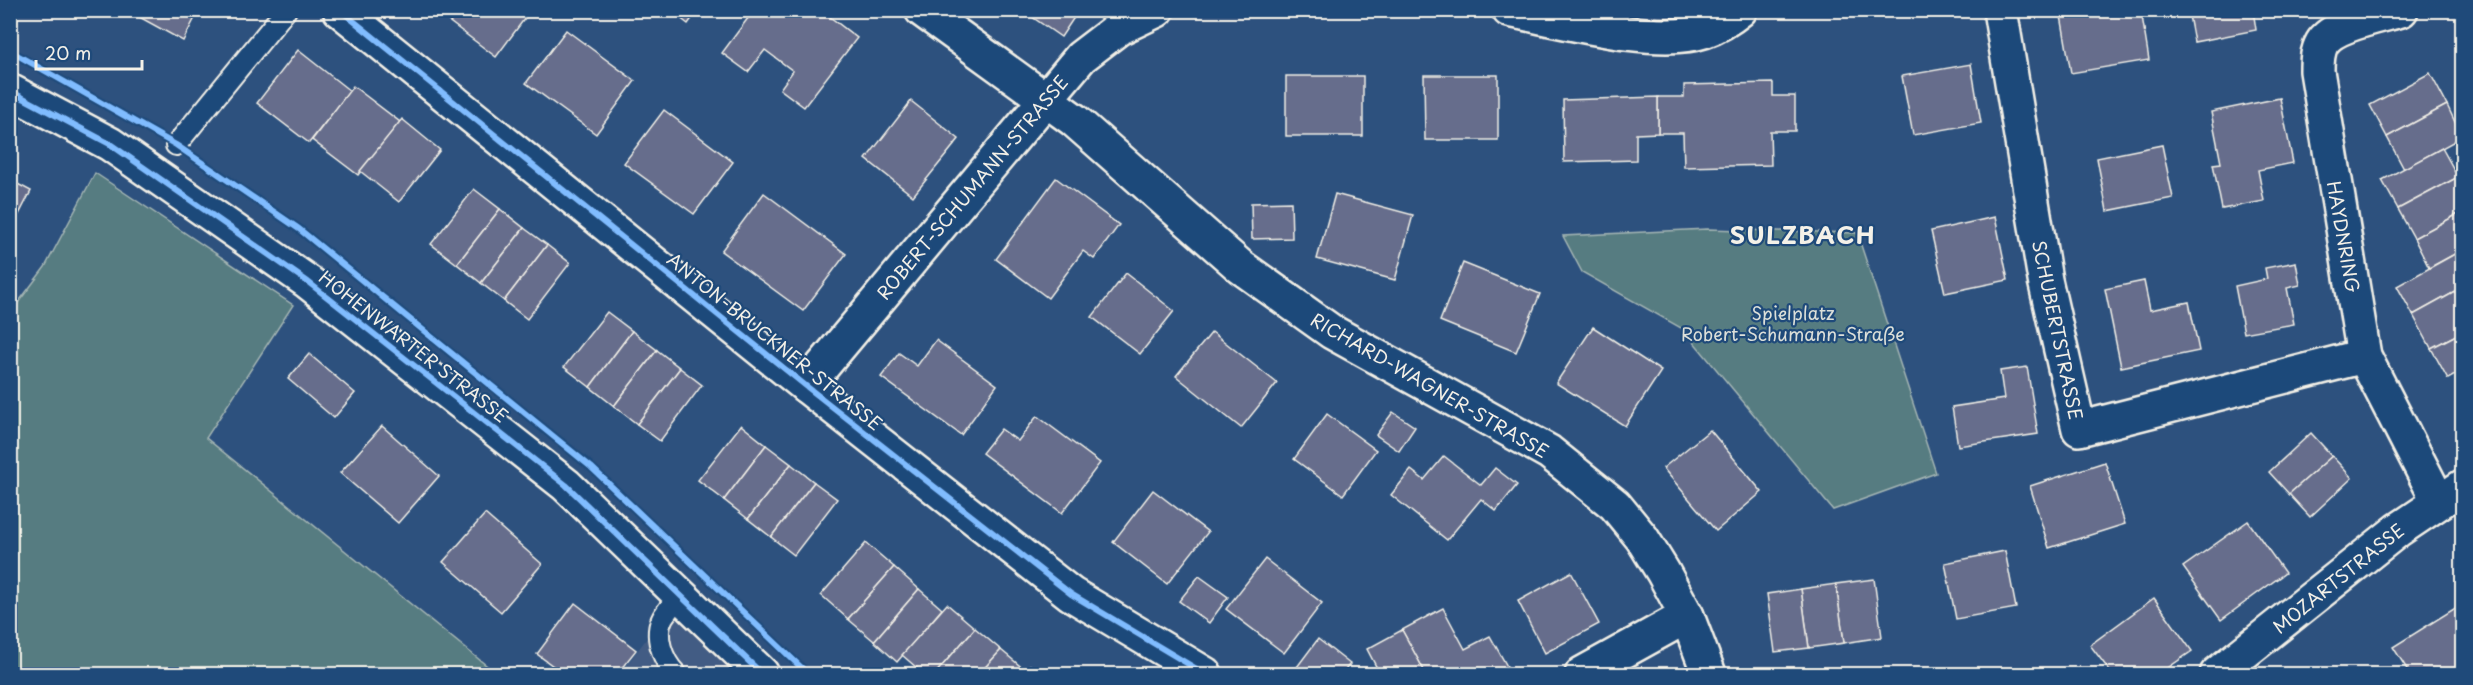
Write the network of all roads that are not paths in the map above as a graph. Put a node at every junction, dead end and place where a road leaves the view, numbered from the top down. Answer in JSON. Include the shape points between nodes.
{"nodes":[{"id":1,"x":286,"y":10,"type":"edge"},
{"id":2,"x":340,"y":10,"type":"edge"},
{"id":3,"x":922,"y":10,"type":"edge"},
{"id":4,"x":1157,"y":10,"type":"edge"},
{"id":5,"x":1509,"y":10,"type":"edge"},
{"id":6,"x":1740,"y":10,"type":"edge"},
{"id":7,"x":2000,"y":10,"type":"edge"},
{"id":8,"x":2401,"y":10,"type":"edge"},
{"id":9,"x":10,"y":91,"type":"edge"},
{"id":10,"x":1046,"y":98,"type":"junction"},
{"id":11,"x":176,"y":145,"type":"dead end"},
{"id":12,"x":2364,"y":356,"type":"junction"},
{"id":13,"x":806,"y":386,"type":"junction"},
{"id":14,"x":2451,"y":494,"type":"edge"},
{"id":15,"x":680,"y":594,"type":"junction"},
{"id":16,"x":1688,"y":616,"type":"junction"},
{"id":17,"x":676,"y":675,"type":"edge"},
{"id":18,"x":762,"y":675,"type":"edge"},
{"id":19,"x":1205,"y":675,"type":"edge"},
{"id":20,"x":1582,"y":675,"type":"edge"},
{"id":21,"x":1709,"y":675,"type":"edge"},
{"id":22,"x":2217,"y":675,"type":"edge"}],
"edges":[{"from":1,"to":11,"type":"lane"},
{"from":2,"to":13,"type":"street","name":"ANTON-BRUCKNER-STRASSE"},
{"from":3,"to":10,"type":"street","name":"RICHARD-WAGNER-STRASSE"},
{"from":4,"to":10,"type":"street","name":"ROBERT-SCHUMANN-STRASSE","via":[[1099,42]]},
{"from":5,"to":6,"type":"street","via":[[1670,36],[1702,32],[1726,22]]},
{"from":7,"to":12,"type":"street","name":"SCHUBERTSTRASSE","via":[[2045,280],[2079,429]]},
{"from":8,"to":12,"type":"street","name":"HAYDNRING","via":[[2339,30],[2323,41],[2317,54],[2321,107]]},
{"from":9,"to":15,"type":"street","name":"HOHENWARTER STRASSE","via":[[110,144],[308,282],[566,485]]},
{"from":10,"to":13,"type":"street","name":"ROBERT-SCHUMANN-STRASSE"},
{"from":10,"to":16,"type":"street","name":"RICHARD-WAGNER-STRASSE","via":[[1233,260],[1332,332],[1549,452],[1599,492],[1642,538]]},
{"from":12,"to":14,"type":"street","name":"HAYDNRING"},
{"from":13,"to":19,"type":"street","name":"ANTON-BRUCKNER-STRASSE","via":[[1071,594]]},
{"from":14,"to":22,"type":"street","name":"MOZARTSTRASSE","via":[[2398,530]]},
{"from":15,"to":17,"type":"lane","via":[[662,619],[660,632],[661,651]]},
{"from":15,"to":18,"type":"street","name":"HOHENWARTER STRASSE"},
{"from":16,"to":20,"type":"street"},
{"from":16,"to":21,"type":"street","name":"RICHARD-WAGNER-STRASSE"}]}
